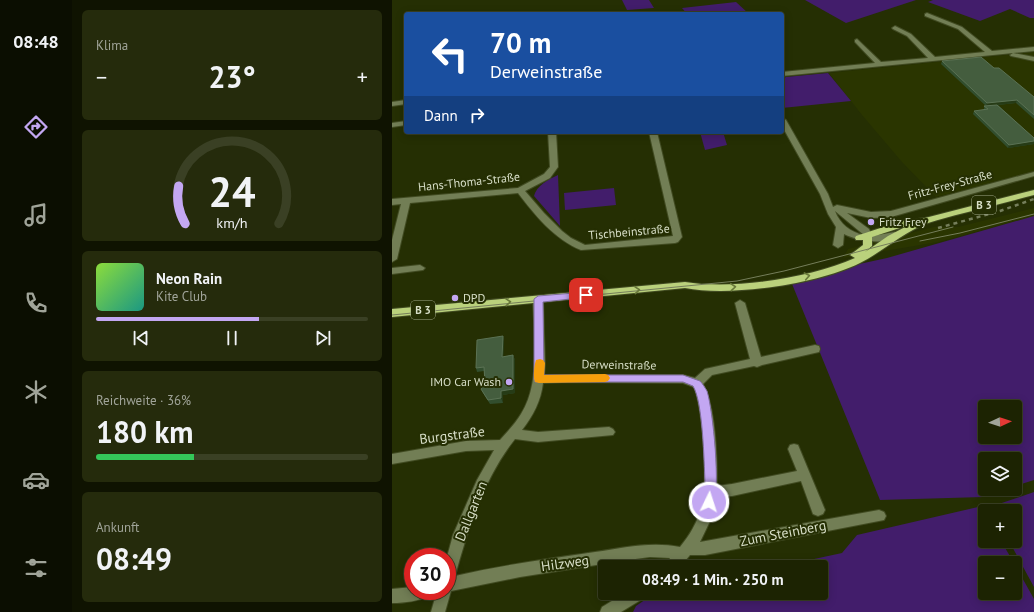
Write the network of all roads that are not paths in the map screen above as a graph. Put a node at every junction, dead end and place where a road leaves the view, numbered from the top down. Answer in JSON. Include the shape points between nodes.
{"nodes":[{"id":1,"x":927,"y":15,"type":"dead end"},
{"id":2,"x":895,"y":28,"type":"dead end"},
{"id":3,"x":857,"y":41,"type":"dead end"},
{"id":4,"x":1033,"y":50,"type":"edge"},
{"id":5,"x":994,"y":53,"type":"junction"},
{"id":6,"x":1034,"y":59,"type":"edge"},
{"id":7,"x":934,"y":60,"type":"junction"},
{"id":8,"x":880,"y":65,"type":"junction"},
{"id":9,"x":784,"y":74,"type":"edge"},
{"id":10,"x":404,"y":102,"type":"edge"},
{"id":11,"x":392,"y":104,"type":"edge"},
{"id":12,"x":404,"y":123,"type":"edge"},
{"id":13,"x":784,"y":124,"type":"edge"},
{"id":14,"x":392,"y":125,"type":"edge"},
{"id":15,"x":552,"y":134,"type":"edge"},
{"id":16,"x":653,"y":134,"type":"edge"},
{"id":17,"x":1034,"y":174,"type":"edge"},
{"id":18,"x":520,"y":190,"type":"junction"},
{"id":19,"x":1034,"y":192,"type":"edge"},
{"id":20,"x":824,"y":194,"type":"junction"},
{"id":21,"x":406,"y":201,"type":"junction"},
{"id":22,"x":392,"y":202,"type":"edge"},
{"id":23,"x":837,"y":208,"type":"junction"},
{"id":24,"x":871,"y":216,"type":"junction"},
{"id":25,"x":925,"y":220,"type":"junction"},
{"id":26,"x":840,"y":227,"type":"junction"},
{"id":27,"x":862,"y":228,"type":"junction"},
{"id":28,"x":895,"y":235,"type":"junction"},
{"id":29,"x":865,"y":238,"type":"junction"},
{"id":30,"x":838,"y":245,"type":"dead end"},
{"id":31,"x":392,"y":259,"type":"edge"},
{"id":32,"x":420,"y":268,"type":"dead end"},
{"id":33,"x":392,"y":271,"type":"edge"},
{"id":34,"x":829,"y":271,"type":"junction"},
{"id":35,"x":538,"y":299,"type":"junction"},
{"id":36,"x":740,"y":303,"type":"dead end"},
{"id":37,"x":392,"y":313,"type":"edge"},
{"id":38,"x":815,"y":349,"type":"dead end"},
{"id":39,"x":757,"y":362,"type":"junction"},
{"id":40,"x":539,"y":379,"type":"junction"},
{"id":41,"x":697,"y":383,"type":"junction"},
{"id":42,"x":609,"y":432,"type":"dead end"},
{"id":43,"x":512,"y":434,"type":"junction"},
{"id":44,"x":503,"y":445,"type":"junction"},
{"id":45,"x":794,"y":449,"type":"dead end"},
{"id":46,"x":392,"y":460,"type":"edge"},
{"id":47,"x":805,"y":475,"type":"junction"},
{"id":48,"x":711,"y":492,"type":"junction"},
{"id":49,"x":818,"y":510,"type":"dead end"},
{"id":50,"x":879,"y":516,"type":"dead end"},
{"id":51,"x":456,"y":550,"type":"edge"},
{"id":52,"x":686,"y":552,"type":"junction"},
{"id":53,"x":678,"y":560,"type":"edge"},
{"id":54,"x":456,"y":583,"type":"edge"},
{"id":55,"x":404,"y":595,"type":"edge"},
{"id":56,"x":392,"y":596,"type":"edge"},
{"id":57,"x":441,"y":600,"type":"edge"},
{"id":58,"x":627,"y":600,"type":"edge"},
{"id":59,"x":438,"y":612,"type":"edge"},
{"id":60,"x":607,"y":612,"type":"edge"}],
"edges":[{"from":1,"to":5,"type":"street","via":[[960,28]]},
{"from":2,"to":7,"type":"street","via":[[909,35]]},
{"from":3,"to":8,"type":"street"},
{"from":4,"to":5,"type":"street"},
{"from":5,"to":6,"type":"street"},
{"from":5,"to":7,"type":"street"},
{"from":7,"to":8,"type":"street"},
{"from":8,"to":9,"type":"street"},
{"from":10,"to":11,"type":"street"},
{"from":12,"to":14,"type":"street"},
{"from":13,"to":20,"type":"street"},
{"from":15,"to":18,"type":"street","name":"Hans-Thoma-Straße","via":[[554,167],[548,176]]},
{"from":16,"to":18,"type":"street","name":"Tischbeinstraße","via":[[678,237],[675,240],[579,247],[550,223]]},
{"from":17,"to":24,"type":"street","name":"Fritz-Frey-Straße","via":[[895,213]]},
{"from":18,"to":21,"type":"street","name":"Hans-Thoma-Straße"},
{"from":19,"to":25,"type":"main road","number":"B 3"},
{"from":20,"to":23,"type":"street"},
{"from":20,"to":26,"type":"street"},
{"from":21,"to":22,"type":"street","name":"Hans-Thoma-Straße"},
{"from":21,"to":31,"type":"street"},
{"from":23,"to":24,"type":"street","name":"Fritz-Frey-Straße"},
{"from":23,"to":27,"type":"street"},
{"from":24,"to":27,"type":"street","via":[[865,220]]},
{"from":25,"to":28,"type":"main road","number":"B 3"},
{"from":25,"to":29,"type":"main road","number":"B 3","via":[[905,223]]},
{"from":26,"to":29,"type":"street","via":[[849,234]]},
{"from":26,"to":30,"type":"street"},
{"from":27,"to":29,"type":"street"},
{"from":28,"to":29,"type":"street"},
{"from":28,"to":34,"type":"main road","number":"B 3","via":[[856,262]]},
{"from":29,"to":34,"type":"main road","number":"B 3","via":[[865,248],[838,262]]},
{"from":32,"to":33,"type":"street"},
{"from":35,"to":34,"type":"main road","number":"B 3","one_way":true,"via":[[686,285],[706,288],[754,285]]},
{"from":37,"to":35,"type":"main road","number":"B 3","one_way":true},
{"from":35,"to":40,"type":"street"},
{"from":36,"to":39,"type":"street"},
{"from":38,"to":39,"type":"street"},
{"from":39,"to":41,"type":"street","via":[[709,372]]},
{"from":40,"to":41,"type":"street","name":"Derweinstraße","via":[[683,379]]},
{"from":40,"to":43,"type":"street","via":[[529,411]]},
{"from":41,"to":48,"type":"street","via":[[704,400]]},
{"from":42,"to":43,"type":"street","via":[[538,437]]},
{"from":43,"to":44,"type":"street"},
{"from":44,"to":46,"type":"street","name":"Burgstraße","via":[[466,446]]},
{"from":44,"to":51,"type":"street","name":"Dallgarten","via":[[470,508]]},
{"from":45,"to":47,"type":"street","name":"Zum Steinberg"},
{"from":47,"to":48,"type":"street"},
{"from":47,"to":49,"type":"street","name":"Zum Steinberg"},
{"from":48,"to":52,"type":"street","via":[[707,512]]},
{"from":50,"to":52,"type":"street","name":"Zum Steinberg"},
{"from":52,"to":53,"type":"street"},
{"from":52,"to":54,"type":"street","name":"Hilzweg","via":[[640,552],[553,564]]},
{"from":55,"to":56,"type":"street"},
{"from":57,"to":59,"type":"street"},
{"from":58,"to":60,"type":"street"}]}
